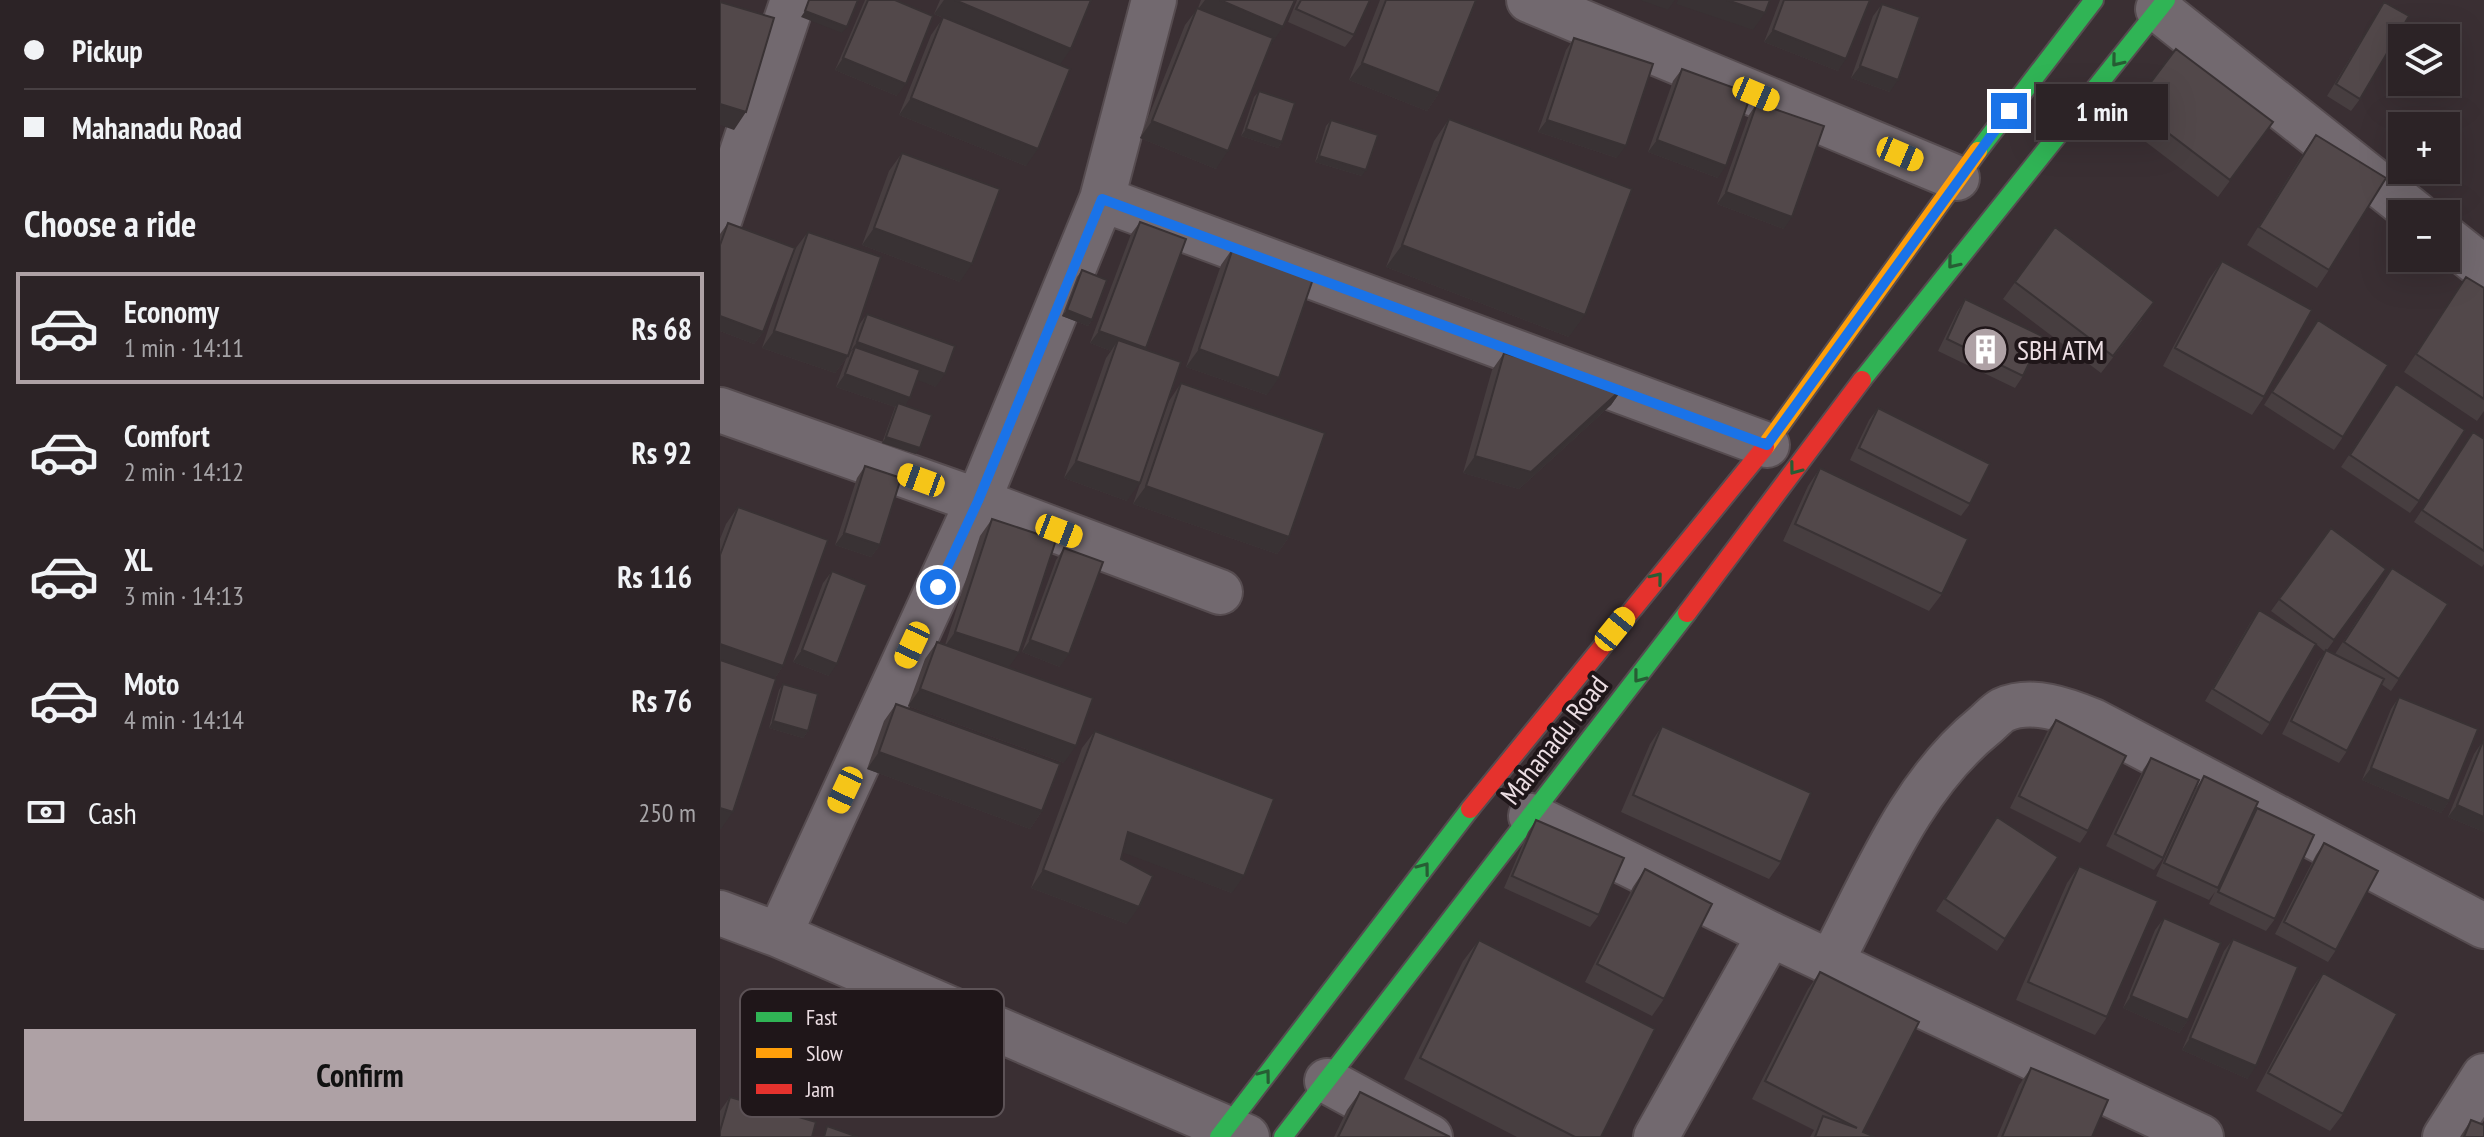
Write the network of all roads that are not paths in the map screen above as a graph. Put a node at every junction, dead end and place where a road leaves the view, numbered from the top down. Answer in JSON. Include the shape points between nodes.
{"nodes":[{"id":1,"x":793,"y":0,"type":"edge"},
{"id":2,"x":1154,"y":0,"type":"edge"},
{"id":3,"x":2094,"y":0,"type":"edge"},
{"id":4,"x":1548,"y":4,"type":"edge"},
{"id":5,"x":2162,"y":5,"type":"edge"},
{"id":6,"x":1957,"y":178,"type":"junction"},
{"id":7,"x":1102,"y":199,"type":"junction"},
{"id":8,"x":2399,"y":200,"type":"edge"},
{"id":9,"x":720,"y":218,"type":"edge"},
{"id":10,"x":2460,"y":249,"type":"edge"},
{"id":11,"x":2484,"y":268,"type":"edge"},
{"id":12,"x":720,"y":410,"type":"edge"},
{"id":13,"x":1767,"y":445,"type":"junction"},
{"id":14,"x":978,"y":501,"type":"junction"},
{"id":15,"x":1220,"y":592,"type":"dead end"},
{"id":16,"x":1531,"y":816,"type":"junction"},
{"id":17,"x":720,"y":913,"type":"edge"},
{"id":18,"x":2484,"y":926,"type":"edge"},
{"id":19,"x":1770,"y":934,"type":"junction"},
{"id":20,"x":779,"y":935,"type":"junction"},
{"id":21,"x":1831,"y":962,"type":"junction"},
{"id":22,"x":902,"y":989,"type":"edge"},
{"id":23,"x":1004,"y":1034,"type":"edge"},
{"id":24,"x":2484,"y":1076,"type":"edge"},
{"id":25,"x":1327,"y":1081,"type":"junction"},
{"id":26,"x":1231,"y":1133,"type":"edge"},
{"id":27,"x":1283,"y":1137,"type":"edge"},
{"id":28,"x":1430,"y":1137,"type":"edge"},
{"id":29,"x":1656,"y":1137,"type":"edge"},
{"id":30,"x":2201,"y":1137,"type":"edge"},
{"id":31,"x":2445,"y":1137,"type":"edge"}],
"edges":[{"from":1,"to":9,"type":"street"},
{"from":2,"to":7,"type":"street"},
{"from":3,"to":6,"type":"street","name":"Mahanadu Road"},
{"from":4,"to":6,"type":"street"},
{"from":5,"to":8,"type":"street"},
{"from":5,"to":16,"type":"street","name":"Mahanadu Road","one_way":true,"via":[[1897,333]]},
{"from":6,"to":13,"type":"street","name":"Mahanadu Road"},
{"from":7,"to":13,"type":"street"},
{"from":7,"to":14,"type":"street"},
{"from":10,"to":11,"type":"street"},
{"from":12,"to":14,"type":"street"},
{"from":26,"to":13,"type":"street","name":"Mahanadu Road","one_way":true,"via":[[1501,768]]},
{"from":14,"to":15,"type":"street"},
{"from":14,"to":20,"type":"street"},
{"from":16,"to":19,"type":"street"},
{"from":16,"to":25,"type":"street","name":"Mahanadu Road"},
{"from":17,"to":20,"type":"street"},
{"from":18,"to":21,"type":"street","via":[[2093,721],[2036,705],[2004,710],[1964,742],[1934,778],[1905,820]]},
{"from":19,"to":21,"type":"street"},
{"from":19,"to":29,"type":"street"},
{"from":20,"to":22,"type":"street"},
{"from":21,"to":30,"type":"street"},
{"from":23,"to":26,"type":"street"},
{"from":24,"to":31,"type":"street"},
{"from":25,"to":27,"type":"street","name":"Mahanadu Road"},
{"from":25,"to":28,"type":"street"}]}
